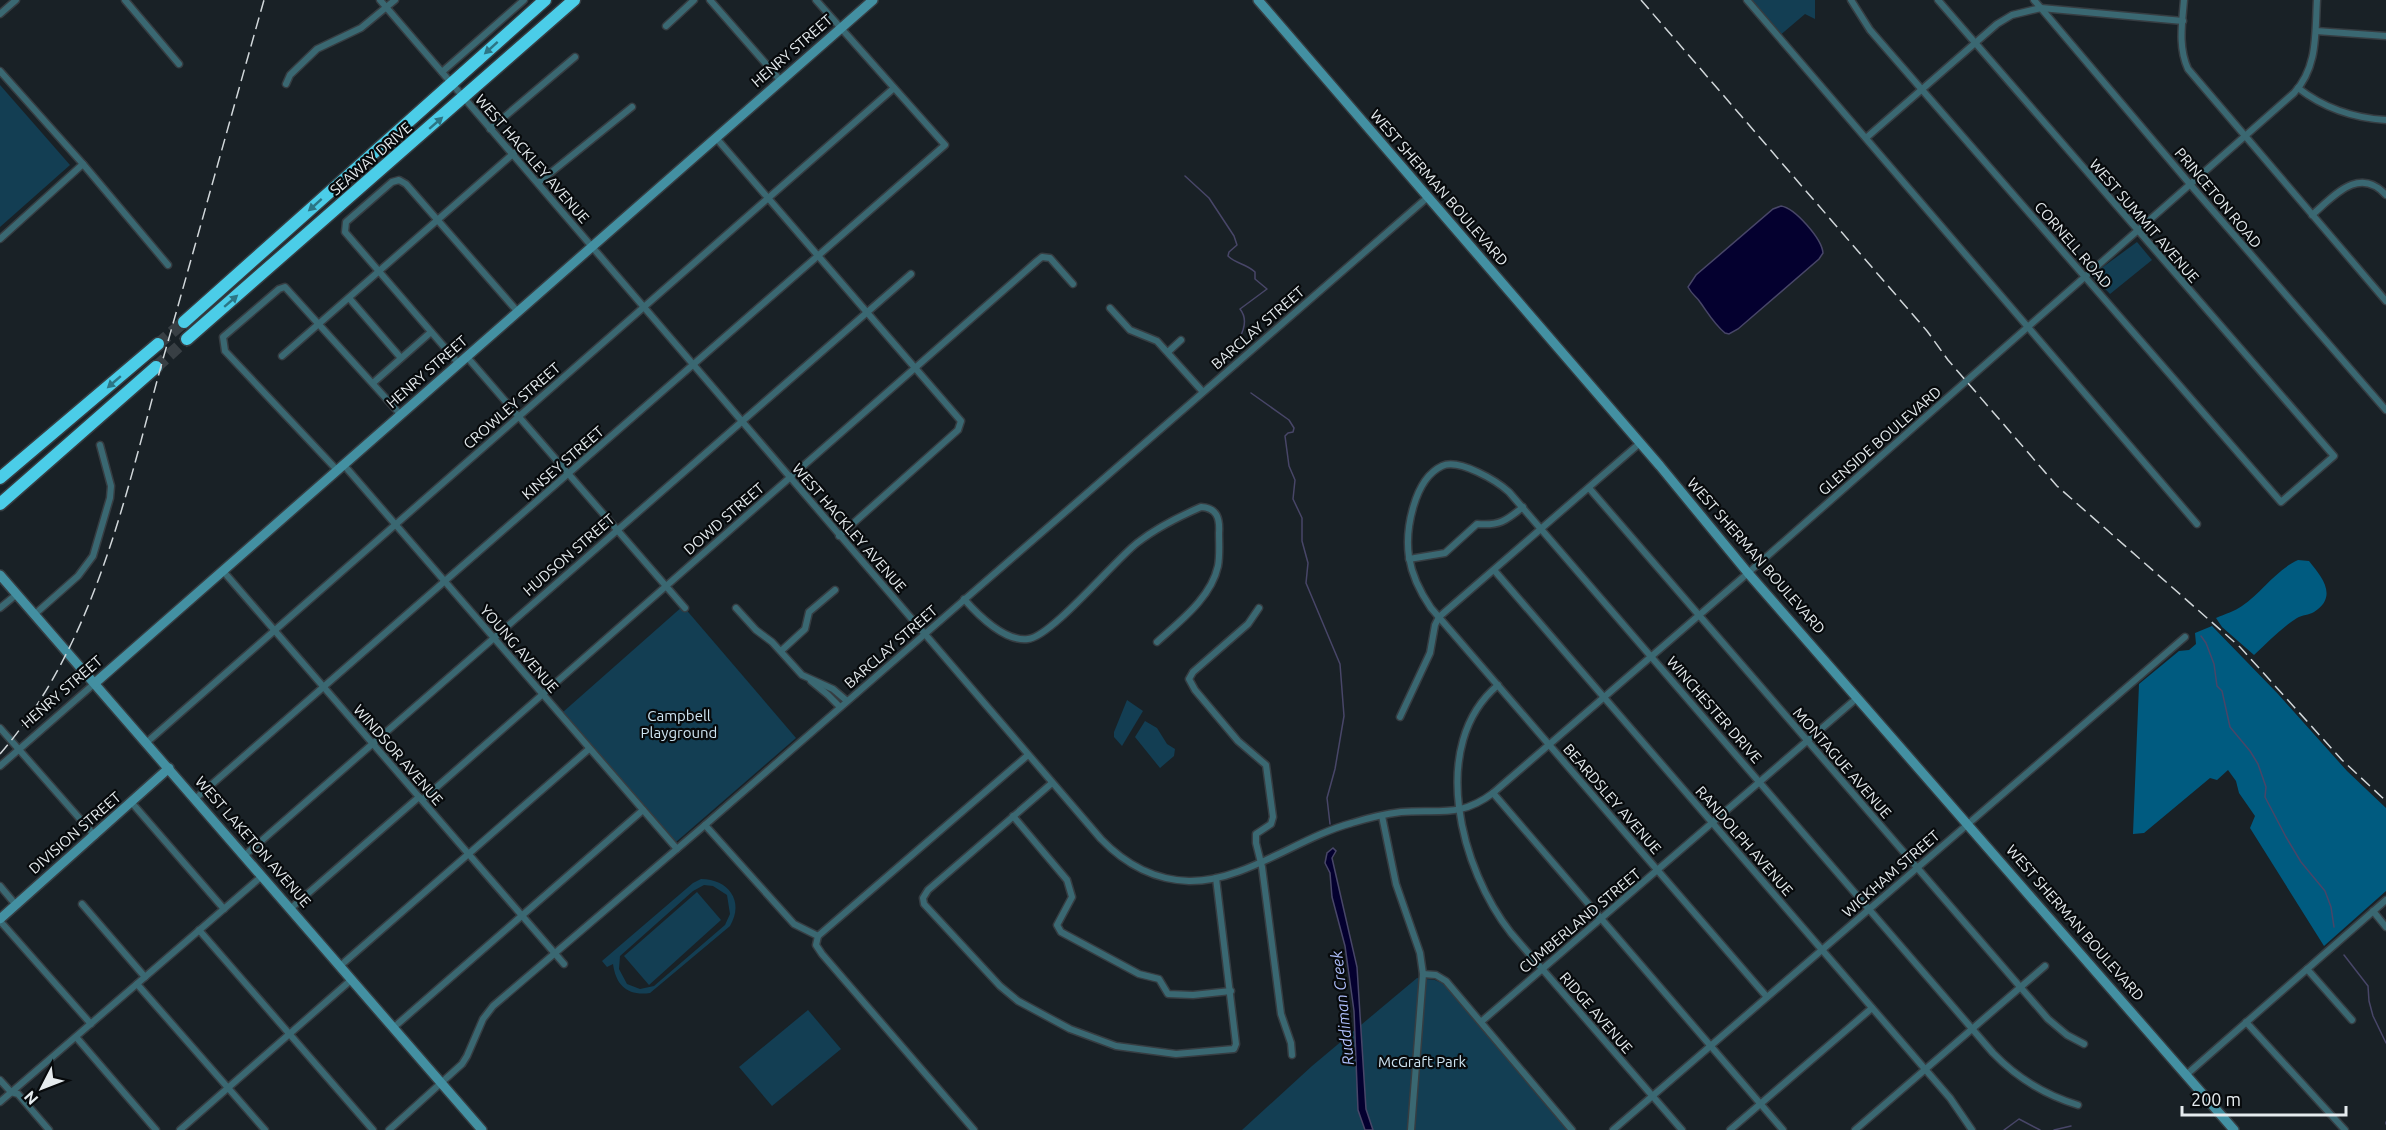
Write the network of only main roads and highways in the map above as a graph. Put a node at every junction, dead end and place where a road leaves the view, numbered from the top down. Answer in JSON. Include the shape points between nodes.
{"nodes":[{"id":1,"x":545,"y":0,"type":"edge"},
{"id":2,"x":574,"y":0,"type":"edge"},
{"id":3,"x":873,"y":0,"type":"edge"},
{"id":4,"x":1258,"y":0,"type":"edge"},
{"id":5,"x":530,"y":13,"type":"junction"},
{"id":6,"x":447,"y":87,"type":"junction"},
{"id":7,"x":474,"y":89,"type":"junction"},
{"id":8,"x":376,"y":174,"type":"junction"},
{"id":9,"x":184,"y":322,"type":"tunnel mouth"},
{"id":10,"x":187,"y":339,"type":"tunnel mouth"},
{"id":11,"x":158,"y":344,"type":"tunnel mouth"},
{"id":12,"x":156,"y":367,"type":"tunnel mouth"},
{"id":13,"x":32,"y":449,"type":"junction"},
{"id":14,"x":0,"y":478,"type":"edge"},
{"id":15,"x":0,"y":498,"type":"edge"},
{"id":16,"x":0,"y":504,"type":"edge"},
{"id":17,"x":0,"y":575,"type":"edge"},
{"id":18,"x":95,"y":683,"type":"junction"},
{"id":19,"x":169,"y":768,"type":"junction"},
{"id":20,"x":0,"y":920,"type":"edge"},
{"id":21,"x":482,"y":1130,"type":"edge"},
{"id":22,"x":2234,"y":1130,"type":"edge"}],
"edges":[{"from":1,"to":5,"type":"highway","name":"SEAWAY DRIVE"},
{"from":2,"to":7,"type":"highway","name":"SEAWAY DRIVE"},
{"from":3,"to":18,"type":"main road","name":"HENRY STREET"},
{"from":4,"to":22,"type":"main road","name":"WEST SHERMAN BOULEVARD","via":[[1748,573]]},
{"from":5,"to":6,"type":"highway","name":"SEAWAY DRIVE","one_way":true},
{"from":5,"to":7,"type":"highway","via":[[540,13],[538,24],[482,75]]},
{"from":6,"to":8,"type":"highway","via":[[439,100],[370,161],[367,171]]},
{"from":6,"to":9,"type":"highway","name":"SEAWAY DRIVE","one_way":true},
{"from":8,"to":7,"type":"highway","name":"SEAWAY DRIVE","one_way":true},
{"from":10,"to":8,"type":"highway","name":"SEAWAY DRIVE","one_way":true},
{"from":11,"to":13,"type":"highway","one_way":true},
{"from":12,"to":16,"type":"highway"},
{"from":13,"to":14,"type":"highway"},
{"from":13,"to":15,"type":"highway","via":[[46,446],[51,451]]},
{"from":17,"to":18,"type":"main road","name":"WEST LAKETON AVENUE"},
{"from":18,"to":19,"type":"main road","name":"WEST LAKETON AVENUE"},
{"from":19,"to":20,"type":"main road","name":"DIVISION STREET"},
{"from":19,"to":21,"type":"main road","name":"WEST LAKETON AVENUE"}]}
